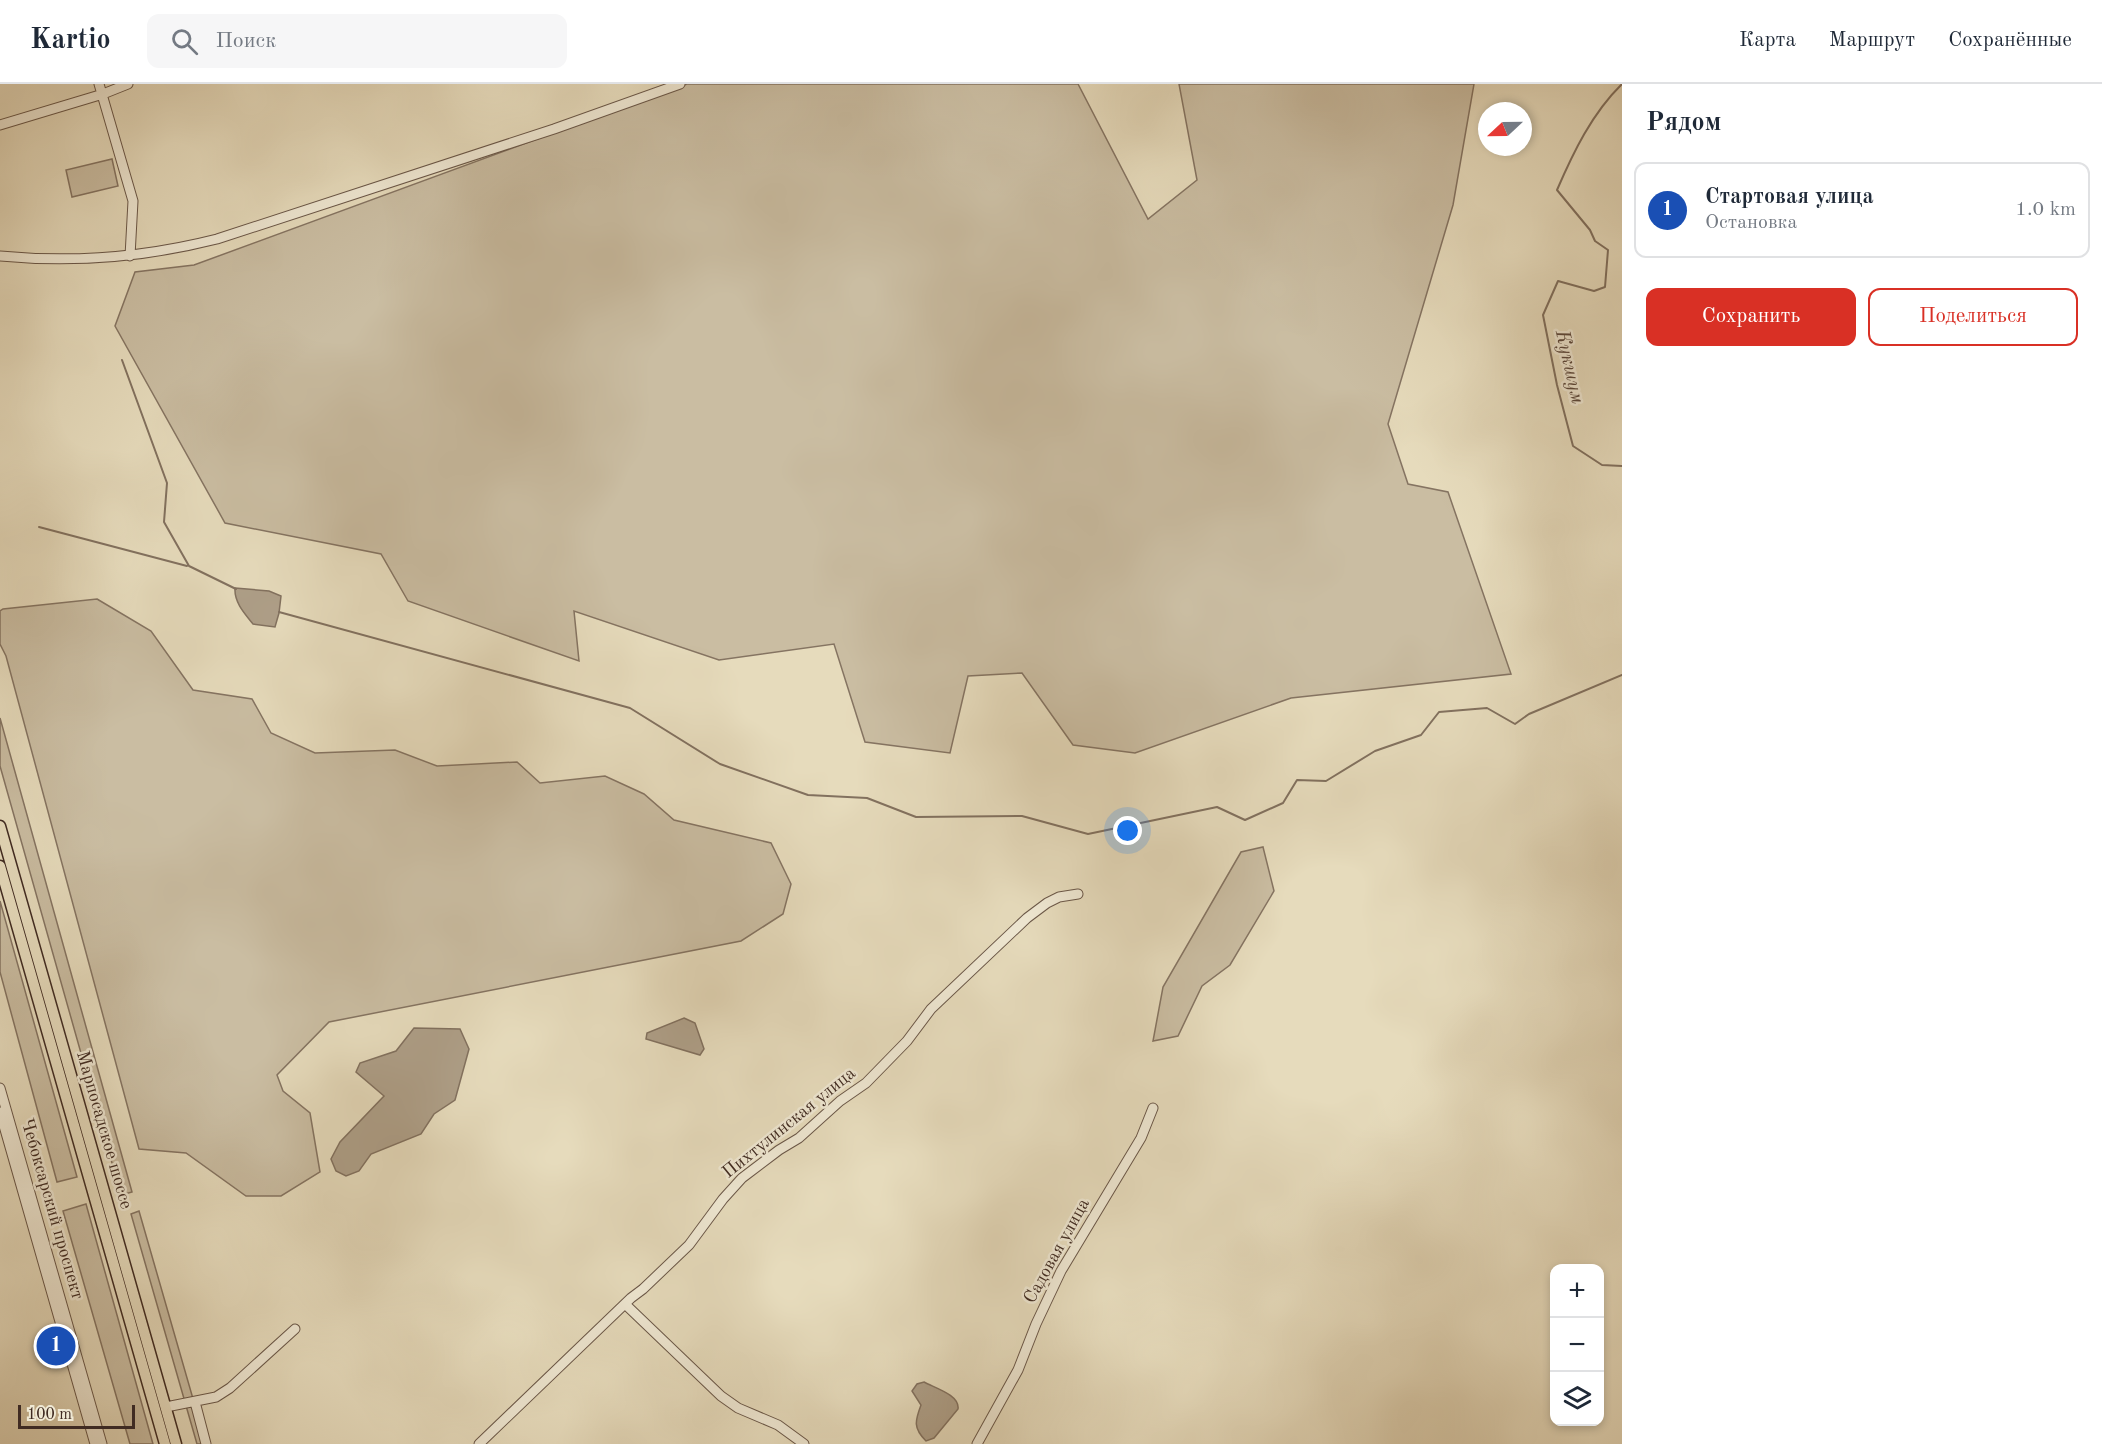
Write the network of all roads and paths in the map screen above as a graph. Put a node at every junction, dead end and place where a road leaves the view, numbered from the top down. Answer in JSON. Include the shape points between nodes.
{"nodes":[{"id":1,"x":99,"y":84,"type":"edge"},
{"id":2,"x":128,"y":84,"type":"edge"},
{"id":3,"x":680,"y":84,"type":"edge"},
{"id":4,"x":103,"y":94,"type":"junction"},
{"id":5,"x":0,"y":125,"type":"edge"},
{"id":6,"x":0,"y":256,"type":"edge"},
{"id":7,"x":130,"y":256,"type":"junction"},
{"id":8,"x":0,"y":826,"type":"edge"},
{"id":9,"x":0,"y":866,"type":"edge"},
{"id":10,"x":1078,"y":894,"type":"dead end"},
{"id":11,"x":0,"y":1088,"type":"edge"},
{"id":12,"x":1153,"y":1108,"type":"dead end"},
{"id":13,"x":0,"y":1112,"type":"edge"},
{"id":14,"x":29,"y":1202,"type":"junction"},
{"id":15,"x":625,"y":1304,"type":"junction"},
{"id":16,"x":295,"y":1329,"type":"dead end"},
{"id":17,"x":195,"y":1402,"type":"junction"},
{"id":18,"x":165,"y":1407,"type":"junction"},
{"id":19,"x":483,"y":1440,"type":"edge"},
{"id":20,"x":94,"y":1444,"type":"edge"},
{"id":21,"x":102,"y":1444,"type":"edge"},
{"id":22,"x":165,"y":1444,"type":"edge"},
{"id":23,"x":176,"y":1444,"type":"edge"},
{"id":24,"x":206,"y":1444,"type":"edge"},
{"id":25,"x":494,"y":1444,"type":"edge"},
{"id":26,"x":804,"y":1444,"type":"edge"},
{"id":27,"x":977,"y":1444,"type":"edge"}],
"edges":[{"from":1,"to":4,"type":"street"},
{"from":2,"to":4,"type":"street"},
{"from":3,"to":7,"type":"street","via":[[217,238]]},
{"from":4,"to":5,"type":"street"},
{"from":4,"to":7,"type":"street","via":[[133,201]]},
{"from":6,"to":7,"type":"street"},
{"from":8,"to":18,"type":"main road","name":"Марпосадское шоссе"},
{"from":9,"to":22,"type":"main road","name":"Марпосадское шоссе"},
{"from":10,"to":15,"type":"street","name":"Пихтулинская улица","via":[[1059,897],[1027,918],[931,1008],[907,1041],[866,1083],[742,1179],[689,1245]]},
{"from":11,"to":14,"type":"street","name":"Чебоксарский проспект"},
{"from":12,"to":27,"type":"street","name":"Садовая улица","via":[[1141,1137],[1061,1270],[1018,1370]]},
{"from":13,"to":14,"type":"street","name":"Чебоксарский проспект"},
{"from":14,"to":20,"type":"street","name":"Чебоксарский проспект"},
{"from":14,"to":21,"type":"street","name":"Чебоксарский проспект"},
{"from":15,"to":19,"type":"street","name":"Пихтулинская улица"},
{"from":15,"to":26,"type":"street","via":[[721,1396],[778,1425]]},
{"from":16,"to":17,"type":"street","via":[[230,1388],[216,1397]]},
{"from":17,"to":18,"type":"street"},
{"from":17,"to":24,"type":"street"},
{"from":18,"to":23,"type":"main road","name":"Марпосадское шоссе"},
{"from":19,"to":25,"type":"street"}]}
